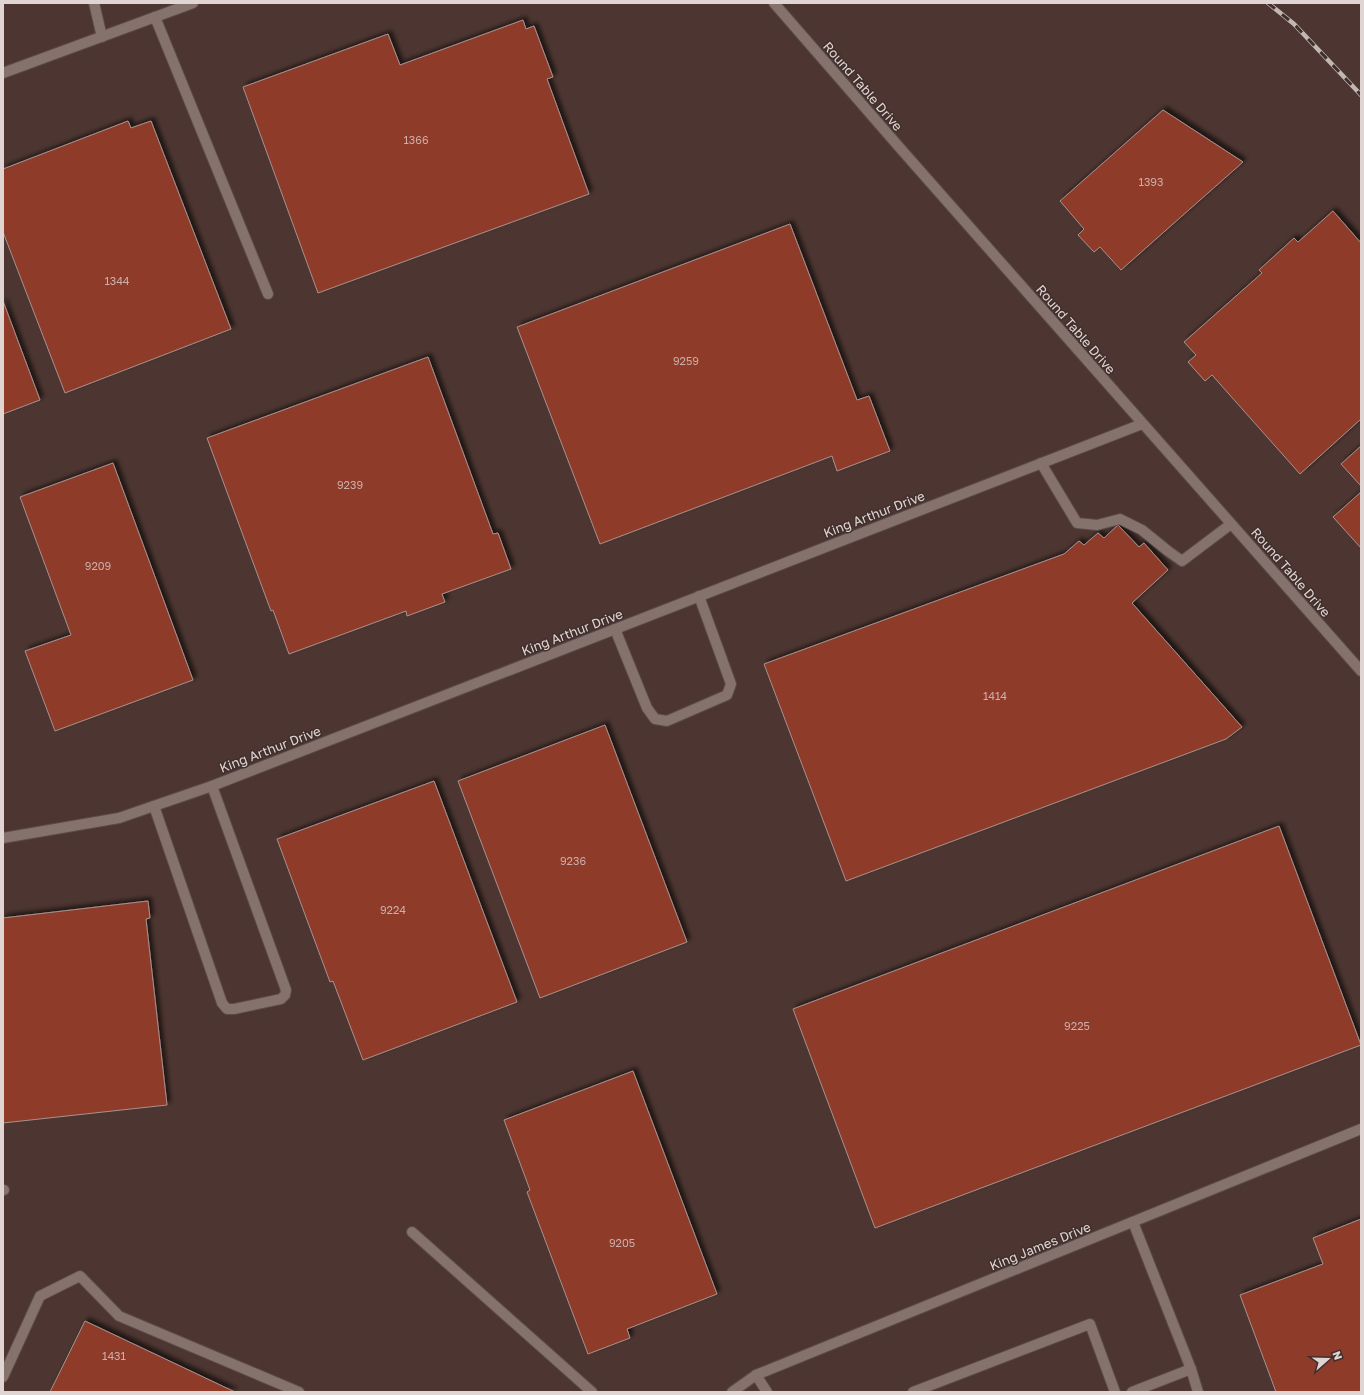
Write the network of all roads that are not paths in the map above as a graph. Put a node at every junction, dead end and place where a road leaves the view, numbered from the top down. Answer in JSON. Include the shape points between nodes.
{"nodes":[{"id":1,"x":94,"y":3,"type":"edge"},
{"id":2,"x":193,"y":3,"type":"edge"},
{"id":3,"x":774,"y":3,"type":"edge"},
{"id":4,"x":155,"y":17,"type":"junction"},
{"id":5,"x":102,"y":37,"type":"junction"},
{"id":6,"x":3,"y":73,"type":"edge"},
{"id":7,"x":268,"y":294,"type":"dead end"},
{"id":8,"x":1142,"y":424,"type":"junction"},
{"id":9,"x":1041,"y":464,"type":"junction"},
{"id":10,"x":1231,"y":524,"type":"junction"},
{"id":11,"x":699,"y":596,"type":"junction"},
{"id":12,"x":615,"y":629,"type":"junction"},
{"id":13,"x":1361,"y":672,"type":"edge"},
{"id":14,"x":212,"y":786,"type":"junction"},
{"id":15,"x":154,"y":806,"type":"junction"},
{"id":16,"x":3,"y":838,"type":"edge"},
{"id":17,"x":1361,"y":1129,"type":"edge"},
{"id":18,"x":1133,"y":1222,"type":"junction"},
{"id":19,"x":412,"y":1232,"type":"dead end"},
{"id":20,"x":1191,"y":1369,"type":"junction"},
{"id":21,"x":756,"y":1375,"type":"junction"},
{"id":22,"x":3,"y":1377,"type":"edge"},
{"id":23,"x":299,"y":1392,"type":"edge"},
{"id":24,"x":592,"y":1392,"type":"edge"},
{"id":25,"x":732,"y":1392,"type":"edge"},
{"id":26,"x":767,"y":1392,"type":"edge"},
{"id":27,"x":913,"y":1392,"type":"edge"},
{"id":28,"x":1115,"y":1392,"type":"edge"},
{"id":29,"x":1132,"y":1392,"type":"edge"},
{"id":30,"x":1198,"y":1392,"type":"edge"}],
"edges":[{"from":1,"to":5,"type":"street"},
{"from":2,"to":4,"type":"street"},
{"from":3,"to":8,"type":"street","name":"Round Table Drive"},
{"from":4,"to":5,"type":"street"},
{"from":4,"to":7,"type":"street"},
{"from":5,"to":6,"type":"street"},
{"from":8,"to":9,"type":"street","name":"King Arthur Drive"},
{"from":8,"to":10,"type":"street","name":"Round Table Drive"},
{"from":9,"to":10,"type":"street","via":[[1077,524],[1097,525],[1120,519],[1142,530],[1182,561]]},
{"from":9,"to":11,"type":"street","name":"King Arthur Drive"},
{"from":10,"to":13,"type":"street","name":"Round Table Drive"},
{"from":11,"to":12,"type":"street","name":"King Arthur Drive"},
{"from":11,"to":12,"type":"street","via":[[731,684],[727,695],[667,721],[655,719],[647,708]]},
{"from":12,"to":14,"type":"street","name":"King Arthur Drive"},
{"from":14,"to":15,"type":"street","name":"King Arthur Drive"},
{"from":14,"to":15,"type":"street","via":[[286,990],[281,999],[234,1009],[227,1009],[222,1003]]},
{"from":15,"to":16,"type":"street","name":"King Arthur Drive","via":[[119,818]]},
{"from":17,"to":18,"type":"street","name":"King James Drive"},
{"from":18,"to":20,"type":"street"},
{"from":18,"to":21,"type":"street","name":"King James Drive"},
{"from":19,"to":24,"type":"street"},
{"from":20,"to":29,"type":"street"},
{"from":20,"to":30,"type":"street"},
{"from":21,"to":25,"type":"street","name":"King James Drive"},
{"from":21,"to":26,"type":"street"},
{"from":22,"to":23,"type":"street","via":[[40,1296],[80,1276],[119,1316]]},
{"from":27,"to":28,"type":"street","via":[[1090,1324]]}]}
